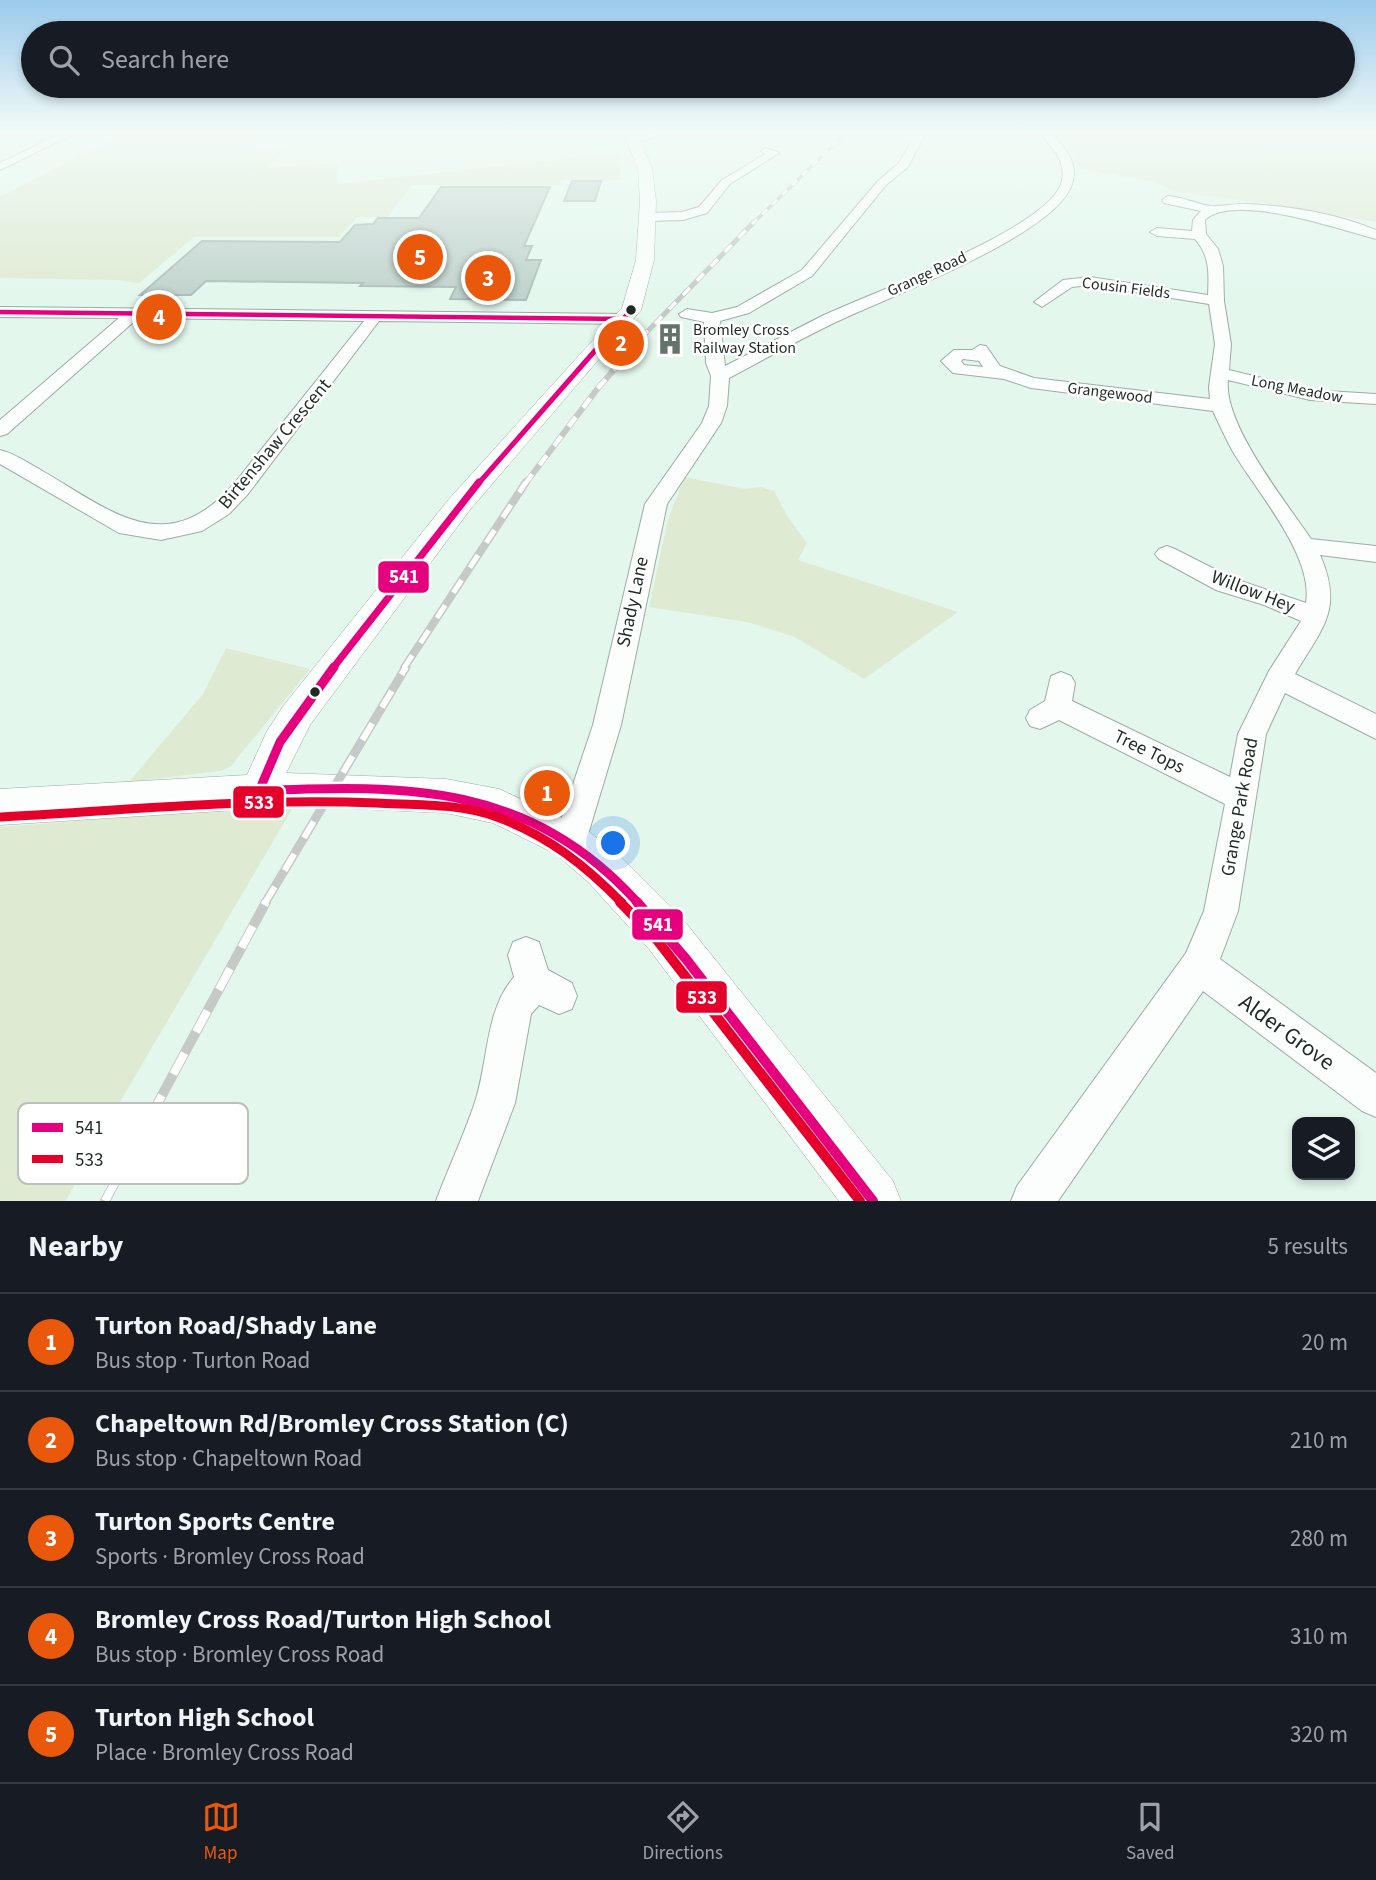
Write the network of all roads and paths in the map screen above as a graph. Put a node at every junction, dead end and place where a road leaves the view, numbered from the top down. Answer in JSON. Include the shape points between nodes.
{"nodes":[{"id":1,"x":646,"y":189,"type":"edge"},
{"id":2,"x":720,"y":189,"type":"edge"},
{"id":3,"x":877,"y":189,"type":"edge"},
{"id":4,"x":1066,"y":189,"type":"edge"},
{"id":5,"x":1174,"y":199,"type":"dead end"},
{"id":6,"x":1211,"y":210,"type":"junction"},
{"id":7,"x":647,"y":217,"type":"junction"},
{"id":8,"x":1155,"y":231,"type":"dead end"},
{"id":9,"x":1376,"y":235,"type":"edge"},
{"id":10,"x":1199,"y":236,"type":"junction"},
{"id":11,"x":1216,"y":301,"type":"junction"},
{"id":12,"x":1040,"y":303,"type":"dead end"},
{"id":13,"x":0,"y":313,"type":"edge"},
{"id":14,"x":133,"y":314,"type":"junction"},
{"id":15,"x":628,"y":314,"type":"junction"},
{"id":16,"x":687,"y":314,"type":"dead end"},
{"id":17,"x":375,"y":316,"type":"junction"},
{"id":18,"x":712,"y":318,"type":"junction"},
{"id":19,"x":715,"y":344,"type":"junction"},
{"id":20,"x":758,"y":355,"type":"junction"},
{"id":21,"x":1219,"y":373,"type":"junction"},
{"id":22,"x":1001,"y":374,"type":"junction"},
{"id":23,"x":720,"y":376,"type":"junction"},
{"id":24,"x":1376,"y":399,"type":"edge"},
{"id":25,"x":1220,"y":407,"type":"junction"},
{"id":26,"x":0,"y":430,"type":"edge"},
{"id":27,"x":0,"y":456,"type":"edge"},
{"id":28,"x":1304,"y":546,"type":"junction"},
{"id":29,"x":1167,"y":554,"type":"dead end"},
{"id":30,"x":1376,"y":554,"type":"edge"},
{"id":31,"x":1316,"y":617,"type":"junction"},
{"id":32,"x":1279,"y":678,"type":"junction"},
{"id":33,"x":1053,"y":703,"type":"dead end"},
{"id":34,"x":1376,"y":727,"type":"edge"},
{"id":35,"x":260,"y":790,"type":"junction"},
{"id":36,"x":1241,"y":797,"type":"junction"},
{"id":37,"x":0,"y":807,"type":"edge"},
{"id":38,"x":570,"y":841,"type":"junction"},
{"id":39,"x":1199,"y":966,"type":"junction"},
{"id":40,"x":540,"y":978,"type":"dead end"},
{"id":41,"x":1376,"y":1097,"type":"edge"},
{"id":42,"x":457,"y":1201,"type":"edge"},
{"id":43,"x":873,"y":1201,"type":"edge"},
{"id":44,"x":1032,"y":1201,"type":"edge"}],
"edges":[{"from":1,"to":7,"type":"main road"},
{"from":2,"to":7,"type":"street","via":[[703,210]]},
{"from":3,"to":18,"type":"street","via":[[808,272],[743,310]]},
{"from":4,"to":20,"type":"street","name":"Grange Road","via":[[1062,197],[985,248]]},
{"from":5,"to":6,"type":"street"},
{"from":6,"to":9,"type":"street","via":[[1249,209],[1316,217]]},
{"from":6,"to":10,"type":"street","via":[[1199,220]]},
{"from":7,"to":15,"type":"main road","via":[[641,281]]},
{"from":8,"to":10,"type":"street"},
{"from":10,"to":11,"type":"street","name":"Grange Park Road","via":[[1215,257]]},
{"from":11,"to":12,"type":"street","name":"Cousin Fields","via":[[1090,281],[1068,283]]},
{"from":11,"to":21,"type":"street","name":"Grange Park Road","via":[[1223,344]]},
{"from":13,"to":14,"type":"street"},
{"from":14,"to":17,"type":"street"},
{"from":14,"to":26,"type":"street"},
{"from":15,"to":17,"type":"street"},
{"from":15,"to":35,"type":"main road","via":[[450,516],[297,715]]},
{"from":16,"to":18,"type":"street"},
{"from":17,"to":27,"type":"street","name":"Birtenshaw Crescent","via":[[320,392],[226,505],[184,529],[161,534],[127,528]]},
{"from":18,"to":19,"type":"street","name":"Shady Lane"},
{"from":19,"to":20,"type":"street"},
{"from":19,"to":23,"type":"street","name":"Shady Lane"},
{"from":20,"to":23,"type":"street","name":"Grange Road"},
{"from":21,"to":24,"type":"street","name":"Long Meadow","via":[[1310,395]]},
{"from":21,"to":25,"type":"street","name":"Grange Park Road"},
{"from":22,"to":22,"type":"street","name":"Grangewood","via":[[989,366],[982,353],[960,354],[950,361],[959,369]]},
{"from":22,"to":25,"type":"street","name":"Grangewood","via":[[1046,386]]},
{"from":23,"to":38,"type":"street","name":"Shady Lane","via":[[718,406],[711,423],[664,489],[654,511],[607,725]]},
{"from":25,"to":28,"type":"street","name":"Grange Park Road","via":[[1241,449]]},
{"from":28,"to":30,"type":"street"},
{"from":28,"to":31,"type":"street","name":"Grange Park Road","via":[[1320,592]]},
{"from":29,"to":31,"type":"street","name":"Willow Hey","via":[[1199,562],[1224,584]]},
{"from":31,"to":32,"type":"street","name":"Grange Park Road"},
{"from":32,"to":34,"type":"street"},
{"from":32,"to":36,"type":"street","name":"Grange Park Road","via":[[1252,734]]},
{"from":33,"to":36,"type":"street","name":"Tree Tops"},
{"from":35,"to":37,"type":"main road"},
{"from":35,"to":38,"type":"main road","via":[[378,790],[446,796],[499,807]]},
{"from":36,"to":39,"type":"street","name":"Grange Park Road","via":[[1221,911]]},
{"from":38,"to":43,"type":"main road","via":[[604,869],[665,933]]},
{"from":39,"to":41,"type":"street","name":"Alder Grove"},
{"from":39,"to":44,"type":"street","name":"Grange Park Road"},
{"from":40,"to":42,"type":"street","via":[[513,1011],[495,1103]]}]}
